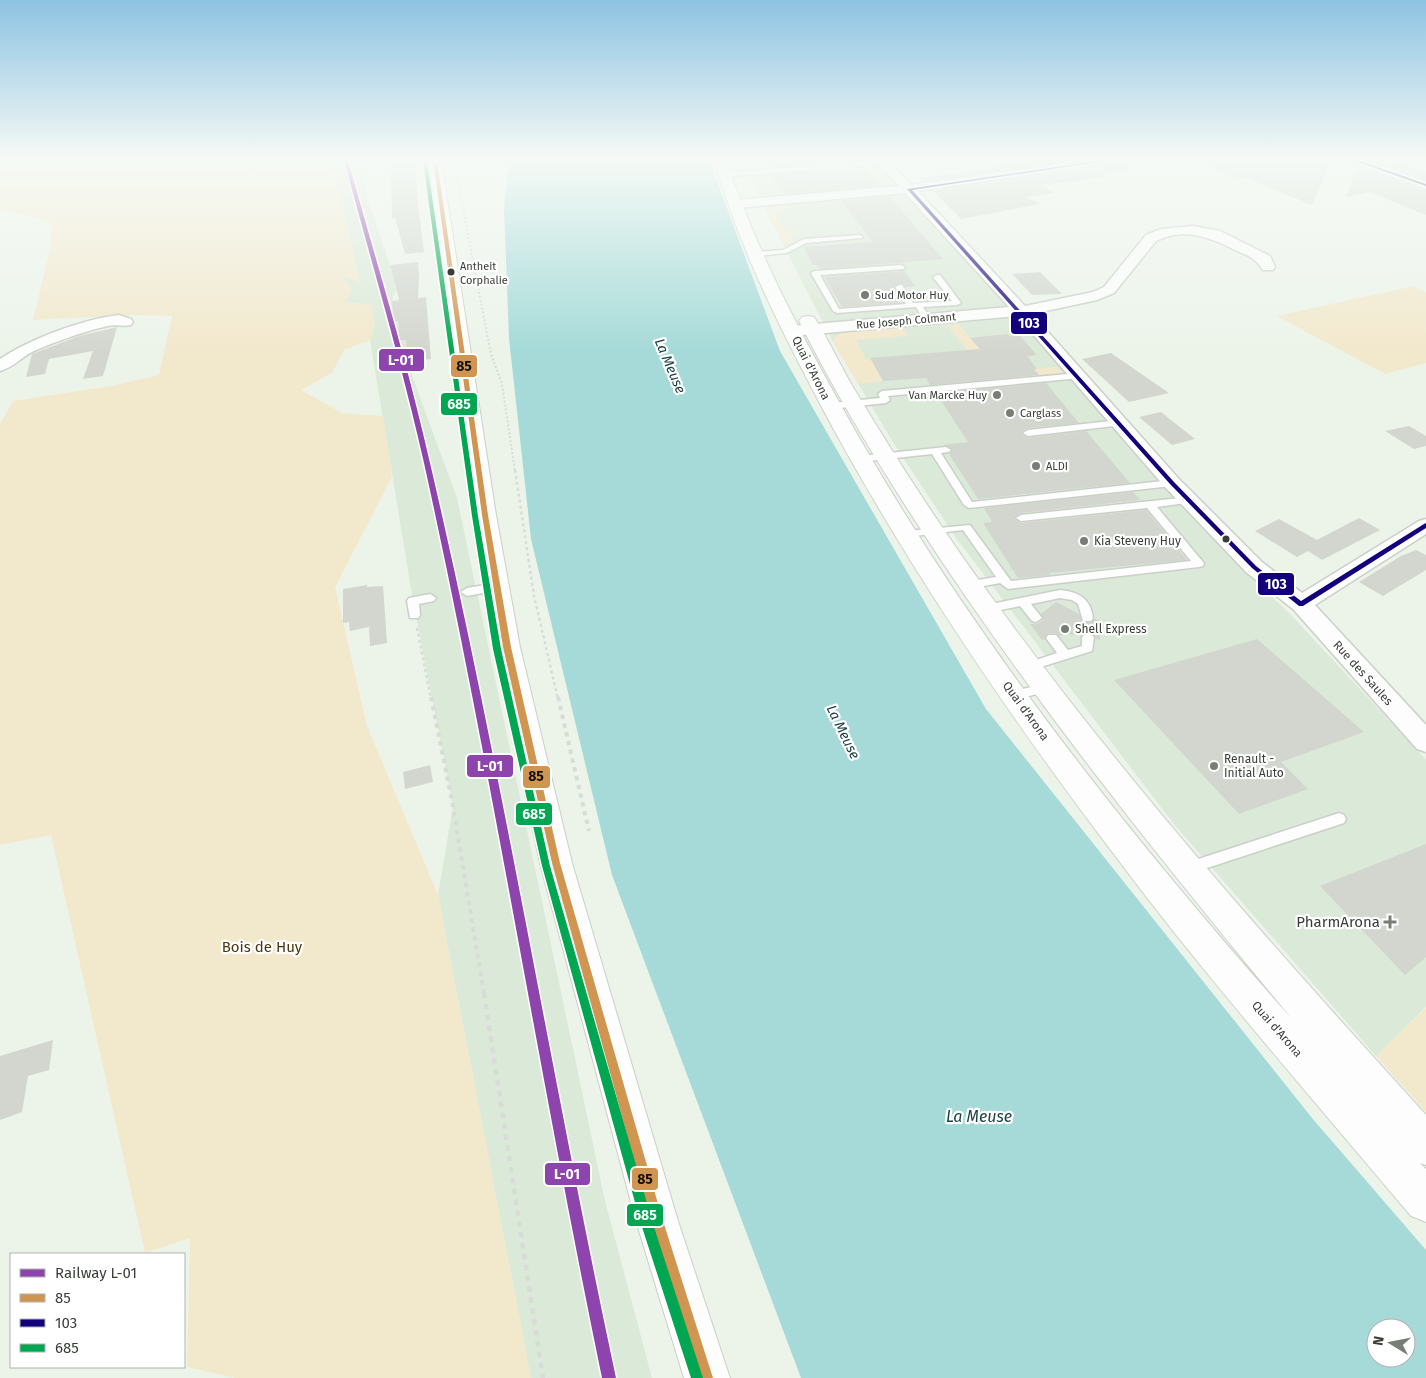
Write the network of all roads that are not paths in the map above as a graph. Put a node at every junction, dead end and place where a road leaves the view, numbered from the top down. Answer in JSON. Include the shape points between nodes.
{"nodes":[{"id":1,"x":453,"y":224,"type":"edge"},
{"id":2,"x":753,"y":224,"type":"edge"},
{"id":3,"x":941,"y":224,"type":"edge"},
{"id":4,"x":860,"y":237,"type":"dead end"},
{"id":5,"x":766,"y":253,"type":"junction"},
{"id":6,"x":901,"y":267,"type":"dead end"},
{"id":7,"x":1268,"y":267,"type":"dead end"},
{"id":8,"x":937,"y":277,"type":"dead end"},
{"id":9,"x":899,"y":287,"type":"dead end"},
{"id":10,"x":914,"y":306,"type":"junction"},
{"id":11,"x":1021,"y":311,"type":"junction"},
{"id":12,"x":927,"y":319,"type":"junction"},
{"id":13,"x":125,"y":322,"type":"dead end"},
{"id":14,"x":802,"y":330,"type":"junction"},
{"id":15,"x":0,"y":366,"type":"edge"},
{"id":16,"x":1078,"y":376,"type":"junction"},
{"id":17,"x":842,"y":405,"type":"junction"},
{"id":18,"x":1120,"y":423,"type":"junction"},
{"id":19,"x":1028,"y":433,"type":"dead end"},
{"id":20,"x":946,"y":450,"type":"dead end"},
{"id":21,"x":935,"y":451,"type":"junction"},
{"id":22,"x":886,"y":456,"type":"junction"},
{"id":23,"x":860,"y":459,"type":"junction"},
{"id":24,"x":1172,"y":483,"type":"junction"},
{"id":25,"x":1189,"y":500,"type":"junction"},
{"id":26,"x":1149,"y":504,"type":"junction"},
{"id":27,"x":1021,"y":518,"type":"dead end"},
{"id":28,"x":1426,"y":525,"type":"edge"},
{"id":29,"x":933,"y":530,"type":"junction"},
{"id":30,"x":907,"y":534,"type":"junction"},
{"id":31,"x":1003,"y":579,"type":"junction"},
{"id":32,"x":969,"y":585,"type":"junction"},
{"id":33,"x":496,"y":587,"type":"junction"},
{"id":34,"x":467,"y":592,"type":"dead end"},
{"id":35,"x":430,"y":598,"type":"dead end"},
{"id":36,"x":1023,"y":602,"type":"junction"},
{"id":37,"x":1301,"y":604,"type":"junction"},
{"id":38,"x":986,"y":609,"type":"junction"},
{"id":39,"x":414,"y":615,"type":"road end"},
{"id":40,"x":1036,"y":618,"type":"dead end"},
{"id":41,"x":1086,"y":618,"type":"dead end"},
{"id":42,"x":1052,"y":638,"type":"dead end"},
{"id":43,"x":1088,"y":638,"type":"dead end"},
{"id":44,"x":1065,"y":655,"type":"junction"},
{"id":45,"x":1029,"y":683,"type":"junction"},
{"id":46,"x":1426,"y":742,"type":"edge"},
{"id":47,"x":1339,"y":819,"type":"dead end"},
{"id":48,"x":1189,"y":868,"type":"junction"},
{"id":49,"x":1216,"y":901,"type":"junction"},
{"id":50,"x":1182,"y":914,"type":"junction"},
{"id":51,"x":1426,"y":1145,"type":"edge"},
{"id":52,"x":1426,"y":1201,"type":"edge"},
{"id":53,"x":707,"y":1378,"type":"edge"}],
"edges":[{"from":1,"to":33,"type":"main road"},
{"from":2,"to":5,"type":"main road","name":"Quai d'Arona"},
{"from":3,"to":11,"type":"street","name":"Rue des Saules"},
{"from":4,"to":5,"type":"lane","via":[[804,241],[785,252]]},
{"from":5,"to":14,"type":"main road","name":"Quai d'Arona"},
{"from":6,"to":10,"type":"lane","via":[[815,273],[837,312]]},
{"from":7,"to":11,"type":"street","via":[[1265,259],[1215,234],[1193,230],[1161,233],[1151,238],[1109,290],[1097,296]]},
{"from":8,"to":10,"type":"lane","via":[[957,303]]},
{"from":9,"to":10,"type":"lane"},
{"from":10,"to":12,"type":"lane"},
{"from":11,"to":12,"type":"street","name":"Rue Joseph Colmant"},
{"from":11,"to":16,"type":"street","name":"Rue des Saules"},
{"from":12,"to":14,"type":"street","name":"Rue Joseph Colmant"},
{"from":13,"to":15,"type":"street","via":[[109,320],[86,327],[24,350]]},
{"from":14,"to":17,"type":"main road","name":"Quai d'Arona"},
{"from":16,"to":17,"type":"lane","via":[[882,394],[886,400]]},
{"from":16,"to":18,"type":"street","name":"Rue des Saules"},
{"from":17,"to":22,"type":"main road","name":"Quai d'Arona"},
{"from":17,"to":23,"type":"main road","name":"Quai d'Arona"},
{"from":18,"to":19,"type":"lane"},
{"from":18,"to":24,"type":"street","name":"Rue des Saules"},
{"from":20,"to":21,"type":"lane"},
{"from":21,"to":22,"type":"lane"},
{"from":21,"to":24,"type":"lane","via":[[969,505]]},
{"from":22,"to":23,"type":"lane"},
{"from":22,"to":29,"type":"main road","name":"Quai d'Arona"},
{"from":23,"to":30,"type":"main road","name":"Quai d'Arona"},
{"from":24,"to":25,"type":"street","name":"Rue des Saules"},
{"from":25,"to":26,"type":"lane"},
{"from":25,"to":37,"type":"street","name":"Rue des Saules","via":[[1254,567]]},
{"from":26,"to":27,"type":"lane"},
{"from":26,"to":31,"type":"lane","via":[[1199,564],[1008,586]]},
{"from":28,"to":37,"type":"street"},
{"from":29,"to":30,"type":"lane"},
{"from":29,"to":31,"type":"lane","via":[[966,527]]},
{"from":29,"to":32,"type":"main road","name":"Quai d'Arona"},
{"from":30,"to":45,"type":"main road","name":"Quai d'Arona","via":[[936,581]]},
{"from":31,"to":32,"type":"lane"},
{"from":32,"to":38,"type":"main road","name":"Quai d'Arona"},
{"from":33,"to":34,"type":"lane"},
{"from":33,"to":53,"type":"main road","via":[[556,863],[657,1221]]},
{"from":35,"to":39,"type":"lane","via":[[413,601]]},
{"from":36,"to":38,"type":"lane"},
{"from":36,"to":40,"type":"lane"},
{"from":36,"to":41,"type":"lane","via":[[1069,594],[1083,601]]},
{"from":37,"to":46,"type":"street","name":"Rue des Saules"},
{"from":38,"to":45,"type":"main road","name":"Quai d'Arona"},
{"from":42,"to":44,"type":"lane"},
{"from":43,"to":44,"type":"lane","via":[[1088,648]]},
{"from":44,"to":45,"type":"lane"},
{"from":45,"to":48,"type":"main road","name":"Quai d'Arona"},
{"from":45,"to":50,"type":"main road","name":"Quai d'Arona","via":[[1116,832]]},
{"from":47,"to":48,"type":"lane"},
{"from":48,"to":49,"type":"main road","name":"Quai d'Arona"},
{"from":49,"to":50,"type":"lane"},
{"from":49,"to":51,"type":"main road","name":"Quai d'Arona"},
{"from":50,"to":52,"type":"main road","name":"Quai d'Arona","via":[[1242,989]]}]}
